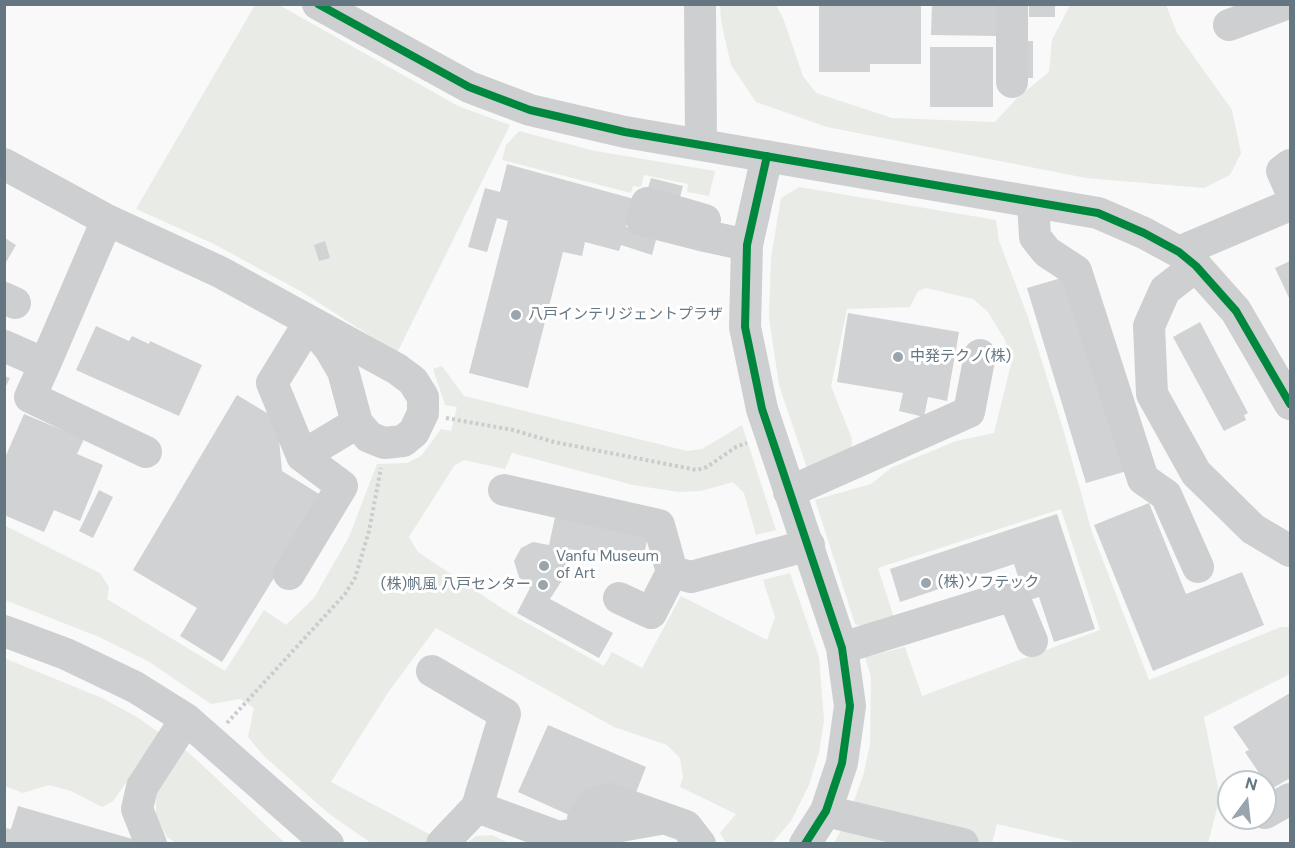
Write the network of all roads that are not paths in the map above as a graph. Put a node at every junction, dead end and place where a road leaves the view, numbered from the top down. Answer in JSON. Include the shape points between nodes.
{"nodes":[{"id":1,"x":318,"y":4,"type":"edge"},
{"id":2,"x":700,"y":4,"type":"edge"},
{"id":3,"x":1012,"y":4,"type":"edge"},
{"id":4,"x":1286,"y":4,"type":"edge"},
{"id":5,"x":1228,"y":25,"type":"dead end"},
{"id":6,"x":1012,"y":82,"type":"dead end"},
{"id":7,"x":701,"y":145,"type":"junction"},
{"id":8,"x":767,"y":156,"type":"junction"},
{"id":9,"x":4,"y":164,"type":"edge"},
{"id":10,"x":1290,"y":165,"type":"edge"},
{"id":11,"x":1290,"y":189,"type":"edge"},
{"id":12,"x":1033,"y":202,"type":"junction"},
{"id":13,"x":1290,"y":205,"type":"edge"},
{"id":14,"x":107,"y":220,"type":"junction"},
{"id":15,"x":701,"y":235,"type":"dead end"},
{"id":16,"x":747,"y":245,"type":"junction"},
{"id":17,"x":1188,"y":259,"type":"junction"},
{"id":18,"x":309,"y":322,"type":"junction"},
{"id":19,"x":4,"y":345,"type":"edge"},
{"id":20,"x":980,"y":355,"type":"dead end"},
{"id":21,"x":45,"y":364,"type":"junction"},
{"id":22,"x":1290,"y":404,"type":"edge"},
{"id":23,"x":357,"y":423,"type":"junction"},
{"id":24,"x":146,"y":452,"type":"dead end"},
{"id":25,"x":302,"y":456,"type":"junction"},
{"id":26,"x":1196,"y":473,"type":"junction"},
{"id":27,"x":504,"y":490,"type":"dead end"},
{"id":28,"x":789,"y":492,"type":"junction"},
{"id":29,"x":1166,"y":495,"type":"junction"},
{"id":30,"x":808,"y":545,"type":"junction"},
{"id":31,"x":1290,"y":551,"type":"edge"},
{"id":32,"x":1198,"y":567,"type":"dead end"},
{"id":33,"x":672,"y":572,"type":"junction"},
{"id":34,"x":289,"y":574,"type":"dead end"},
{"id":35,"x":619,"y":597,"type":"dead end"},
{"id":36,"x":4,"y":631,"type":"edge"},
{"id":37,"x":1032,"y":642,"type":"dead end"},
{"id":38,"x":842,"y":648,"type":"junction"},
{"id":39,"x":432,"y":670,"type":"dead end"},
{"id":40,"x":186,"y":719,"type":"junction"},
{"id":41,"x":477,"y":807,"type":"junction"},
{"id":42,"x":826,"y":811,"type":"junction"},
{"id":43,"x":151,"y":843,"type":"edge"},
{"id":44,"x":328,"y":843,"type":"edge"},
{"id":45,"x":442,"y":843,"type":"edge"},
{"id":46,"x":700,"y":843,"type":"edge"},
{"id":47,"x":805,"y":843,"type":"edge"},
{"id":48,"x":963,"y":843,"type":"edge"}],
"edges":[{"from":1,"to":7,"type":"street","via":[[469,87],[530,110]]},
{"from":2,"to":7,"type":"street"},
{"from":3,"to":6,"type":"street"},
{"from":4,"to":5,"type":"street"},
{"from":7,"to":8,"type":"street"},
{"from":8,"to":12,"type":"street"},
{"from":8,"to":16,"type":"street"},
{"from":9,"to":14,"type":"street"},
{"from":10,"to":11,"type":"street","via":[[1282,171]]},
{"from":12,"to":17,"type":"street","via":[[1098,213],[1144,233]]},
{"from":12,"to":29,"type":"street","via":[[1035,237],[1047,252],[1076,271],[1143,479]]},
{"from":13,"to":17,"type":"street"},
{"from":14,"to":18,"type":"street","via":[[220,272]]},
{"from":14,"to":21,"type":"street"},
{"from":15,"to":16,"type":"street"},
{"from":16,"to":28,"type":"street","via":[[745,327],[762,409]]},
{"from":17,"to":22,"type":"street","via":[[1236,311]]},
{"from":17,"to":26,"type":"street","via":[[1165,290],[1149,326],[1152,394]]},
{"from":18,"to":23,"type":"street","via":[[343,371]]},
{"from":18,"to":23,"type":"street","via":[[398,369],[413,381],[423,397],[423,413],[414,432],[403,441],[384,443],[369,437]]},
{"from":18,"to":25,"type":"street","via":[[272,383]]},
{"from":19,"to":21,"type":"street"},
{"from":20,"to":28,"type":"street","via":[[969,412]]},
{"from":21,"to":24,"type":"street","via":[[30,397]]},
{"from":23,"to":25,"type":"street"},
{"from":25,"to":34,"type":"street","via":[[342,486]]},
{"from":26,"to":29,"type":"street"},
{"from":26,"to":31,"type":"street","via":[[1253,529]]},
{"from":27,"to":33,"type":"street","via":[[659,525]]},
{"from":28,"to":30,"type":"street"},
{"from":29,"to":32,"type":"street"},
{"from":30,"to":33,"type":"street","via":[[691,577]]},
{"from":30,"to":38,"type":"street"},
{"from":33,"to":35,"type":"street","via":[[651,613]]},
{"from":36,"to":40,"type":"street","via":[[66,654],[135,687]]},
{"from":37,"to":38,"type":"street","via":[[1013,595]]},
{"from":38,"to":42,"type":"street","via":[[850,706],[842,763]]},
{"from":39,"to":41,"type":"street","via":[[505,714]]},
{"from":40,"to":43,"type":"street","via":[[142,787],[137,809]]},
{"from":40,"to":44,"type":"street"},
{"from":41,"to":45,"type":"street"},
{"from":41,"to":46,"type":"street","via":[[559,837],[663,818],[686,826]]},
{"from":42,"to":47,"type":"street"},
{"from":42,"to":48,"type":"street"}]}
